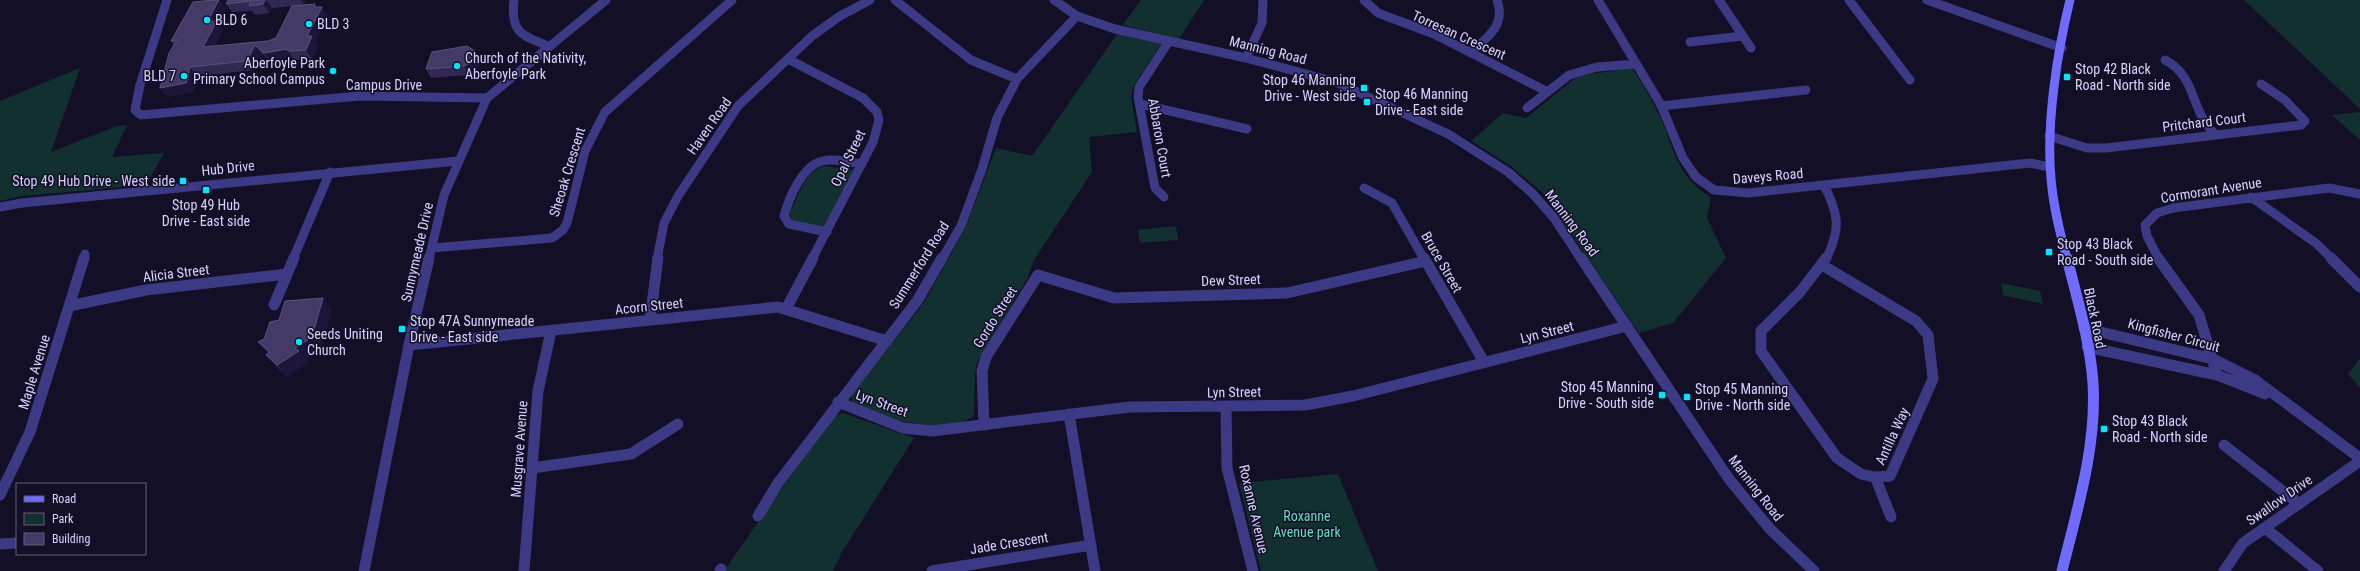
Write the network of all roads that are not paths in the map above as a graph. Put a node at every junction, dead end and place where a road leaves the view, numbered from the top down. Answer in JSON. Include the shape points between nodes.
{"nodes":[{"id":1,"x":167,"y":0,"type":"edge"},
{"id":2,"x":514,"y":0,"type":"edge"},
{"id":3,"x":606,"y":0,"type":"edge"},
{"id":4,"x":732,"y":0,"type":"edge"},
{"id":5,"x":870,"y":0,"type":"edge"},
{"id":6,"x":894,"y":0,"type":"edge"},
{"id":7,"x":1054,"y":0,"type":"edge"},
{"id":8,"x":1263,"y":0,"type":"edge"},
{"id":9,"x":1364,"y":0,"type":"edge"},
{"id":10,"x":1497,"y":0,"type":"edge"},
{"id":11,"x":1598,"y":0,"type":"edge"},
{"id":12,"x":1719,"y":0,"type":"edge"},
{"id":13,"x":1849,"y":0,"type":"edge"},
{"id":14,"x":1927,"y":0,"type":"edge"},
{"id":15,"x":2070,"y":0,"type":"edge"},
{"id":16,"x":1077,"y":16,"type":"junction"},
{"id":17,"x":1743,"y":36,"type":"junction"},
{"id":18,"x":1169,"y":41,"type":"junction"},
{"id":19,"x":1690,"y":42,"type":"dead end"},
{"id":20,"x":548,"y":46,"type":"junction"},
{"id":21,"x":1751,"y":48,"type":"dead end"},
{"id":22,"x":2062,"y":48,"type":"junction"},
{"id":23,"x":1471,"y":52,"type":"junction"},
{"id":24,"x":1246,"y":58,"type":"junction"},
{"id":25,"x":788,"y":59,"type":"junction"},
{"id":26,"x":2165,"y":60,"type":"dead end"},
{"id":27,"x":1636,"y":64,"type":"junction"},
{"id":28,"x":1017,"y":79,"type":"junction"},
{"id":29,"x":1910,"y":80,"type":"dead end"},
{"id":30,"x":2261,"y":84,"type":"dead end"},
{"id":31,"x":1806,"y":90,"type":"dead end"},
{"id":32,"x":1546,"y":91,"type":"junction"},
{"id":33,"x":487,"y":98,"type":"junction"},
{"id":34,"x":1140,"y":104,"type":"junction"},
{"id":35,"x":1662,"y":106,"type":"junction"},
{"id":36,"x":1527,"y":108,"type":"dead end"},
{"id":37,"x":1247,"y":129,"type":"dead end"},
{"id":38,"x":2216,"y":135,"type":"junction"},
{"id":39,"x":2049,"y":136,"type":"junction"},
{"id":40,"x":458,"y":161,"type":"junction"},
{"id":41,"x":862,"y":164,"type":"junction"},
{"id":42,"x":2049,"y":167,"type":"junction"},
{"id":43,"x":330,"y":172,"type":"junction"},
{"id":44,"x":1824,"y":185,"type":"junction"},
{"id":45,"x":1364,"y":188,"type":"dead end"},
{"id":46,"x":2360,"y":194,"type":"edge"},
{"id":47,"x":1164,"y":196,"type":"dead end"},
{"id":48,"x":2251,"y":196,"type":"junction"},
{"id":49,"x":0,"y":207,"type":"edge"},
{"id":50,"x":827,"y":232,"type":"junction"},
{"id":51,"x":432,"y":248,"type":"junction"},
{"id":52,"x":85,"y":254,"type":"dead end"},
{"id":53,"x":1426,"y":261,"type":"junction"},
{"id":54,"x":1822,"y":265,"type":"junction"},
{"id":55,"x":287,"y":274,"type":"junction"},
{"id":56,"x":1038,"y":275,"type":"joint"},
{"id":57,"x":2360,"y":287,"type":"edge"},
{"id":58,"x":274,"y":305,"type":"dead end"},
{"id":59,"x":69,"y":306,"type":"junction"},
{"id":60,"x":786,"y":309,"type":"junction"},
{"id":61,"x":650,"y":320,"type":"junction"},
{"id":62,"x":1627,"y":326,"type":"junction"},
{"id":63,"x":2084,"y":328,"type":"junction"},
{"id":64,"x":551,"y":331,"type":"junction"},
{"id":65,"x":887,"y":341,"type":"junction"},
{"id":66,"x":409,"y":345,"type":"junction"},
{"id":67,"x":2087,"y":347,"type":"junction"},
{"id":68,"x":2212,"y":359,"type":"junction"},
{"id":69,"x":1484,"y":362,"type":"junction"},
{"id":70,"x":2217,"y":375,"type":"junction"},
{"id":71,"x":838,"y":402,"type":"junction"},
{"id":72,"x":1226,"y":406,"type":"junction"},
{"id":73,"x":2292,"y":408,"type":"junction"},
{"id":74,"x":1069,"y":414,"type":"junction"},
{"id":75,"x":678,"y":424,"type":"dead end"},
{"id":76,"x":984,"y":425,"type":"junction"},
{"id":77,"x":2224,"y":445,"type":"dead end"},
{"id":78,"x":2360,"y":458,"type":"edge"},
{"id":79,"x":2360,"y":461,"type":"edge"},
{"id":80,"x":532,"y":468,"type":"junction"},
{"id":81,"x":1876,"y":479,"type":"junction"},
{"id":82,"x":0,"y":495,"type":"edge"},
{"id":83,"x":2299,"y":504,"type":"junction"},
{"id":84,"x":758,"y":516,"type":"dead end"},
{"id":85,"x":1891,"y":517,"type":"dead end"},
{"id":86,"x":2265,"y":528,"type":"junction"},
{"id":87,"x":16,"y":543,"type":"edge"},
{"id":88,"x":0,"y":544,"type":"edge"},
{"id":89,"x":1091,"y":545,"type":"junction"},
{"id":90,"x":364,"y":571,"type":"edge"},
{"id":91,"x":524,"y":571,"type":"edge"},
{"id":92,"x":932,"y":571,"type":"edge"},
{"id":93,"x":1095,"y":571,"type":"edge"},
{"id":94,"x":1253,"y":571,"type":"edge"},
{"id":95,"x":1814,"y":571,"type":"edge"},
{"id":96,"x":2062,"y":571,"type":"edge"},
{"id":97,"x":2224,"y":571,"type":"edge"},
{"id":98,"x":2318,"y":571,"type":"edge"}],
"edges":[{"from":1,"to":33,"type":"street","name":"Campus Drive","via":[[140,85],[135,110],[141,115],[360,96]]},
{"from":2,"to":20,"type":"street","via":[[511,18],[516,30]]},
{"from":3,"to":20,"type":"street","name":"Sunnymeade Drive"},
{"from":4,"to":51,"type":"street","name":"Sheoak Crescent","via":[[605,112],[595,127],[563,230],[552,238]]},
{"from":5,"to":25,"type":"street","name":"Haven Road","via":[[812,36]]},
{"from":6,"to":28,"type":"street","via":[[971,60]]},
{"from":7,"to":16,"type":"street","name":"Manning Road"},
{"from":8,"to":24,"type":"street","via":[[1263,24]]},
{"from":9,"to":23,"type":"street","name":"Torresan Crescent","via":[[1378,13],[1434,34]]},
{"from":10,"to":23,"type":"street","via":[[1501,15],[1500,23]]},
{"from":11,"to":27,"type":"street","name":"Daveys Road"},
{"from":12,"to":17,"type":"street"},
{"from":13,"to":29,"type":"street"},
{"from":14,"to":22,"type":"street"},
{"from":15,"to":22,"type":"main road","name":"Black Road"},
{"from":16,"to":18,"type":"street","name":"Manning Road","via":[[1115,29]]},
{"from":16,"to":28,"type":"street","name":"Summerford Road"},
{"from":17,"to":19,"type":"street"},
{"from":17,"to":21,"type":"street"},
{"from":18,"to":24,"type":"street","name":"Manning Road"},
{"from":18,"to":34,"type":"street","name":"Abbaron Court","via":[[1139,87]]},
{"from":20,"to":33,"type":"street","name":"Sunnymeade Drive"},
{"from":22,"to":39,"type":"main road","name":"Black Road"},
{"from":23,"to":32,"type":"street","name":"Torresan Crescent"},
{"from":24,"to":62,"type":"street","name":"Manning Road","via":[[1349,88],[1448,134],[1508,172],[1533,194],[1554,218]]},
{"from":25,"to":41,"type":"street","name":"Opal Street","via":[[873,105],[880,121]]},
{"from":25,"to":61,"type":"street","name":"Haven Road","via":[[738,106],[678,196],[664,223]]},
{"from":26,"to":38,"type":"street","via":[[2177,66],[2189,81],[2202,118]]},
{"from":27,"to":32,"type":"street","via":[[1597,67],[1569,74]]},
{"from":27,"to":35,"type":"street","name":"Daveys Road"},
{"from":28,"to":65,"type":"street","name":"Summerford Road","via":[[997,118],[962,226],[917,301]]},
{"from":30,"to":38,"type":"street","name":"Pritchard Court","via":[[2279,93],[2300,113],[2304,121],[2301,125]]},
{"from":31,"to":35,"type":"street"},
{"from":32,"to":36,"type":"street"},
{"from":33,"to":40,"type":"street","name":"Sunnymeade Drive"},
{"from":34,"to":37,"type":"street"},
{"from":34,"to":47,"type":"street","name":"Abbaron Court","via":[[1154,188]]},
{"from":35,"to":44,"type":"street","name":"Daveys Road","via":[[1679,151],[1704,185],[1727,194]]},
{"from":38,"to":39,"type":"street","name":"Pritchard Court","via":[[2106,148],[2088,148]]},
{"from":39,"to":42,"type":"main road","name":"Black Road"},
{"from":40,"to":43,"type":"street","name":"Hub Drive"},
{"from":40,"to":51,"type":"street","name":"Sunnymeade Drive","via":[[444,195]]},
{"from":41,"to":50,"type":"street","name":"Opal Street"},
{"from":41,"to":50,"type":"street","via":[[826,160],[817,162],[806,171],[786,208],[786,221],[795,227]]},
{"from":42,"to":44,"type":"street","name":"Daveys Road","via":[[2030,163]]},
{"from":42,"to":63,"type":"main road","name":"Black Road","via":[[2053,198]]},
{"from":43,"to":49,"type":"street","name":"Hub Drive"},
{"from":43,"to":55,"type":"street"},
{"from":44,"to":54,"type":"street","name":"Antilla Way","via":[[1836,211],[1836,240]]},
{"from":45,"to":53,"type":"street","name":"Bruce Street","via":[[1392,203]]},
{"from":46,"to":48,"type":"street","name":"Cormorant Avenue","via":[[2329,188]]},
{"from":48,"to":57,"type":"street","via":[[2317,244]]},
{"from":48,"to":68,"type":"street","name":"Cormorant Avenue","via":[[2157,212],[2144,225],[2152,248],[2196,309]]},
{"from":50,"to":60,"type":"street","name":"Opal Street"},
{"from":51,"to":66,"type":"street","name":"Sunnymeade Drive"},
{"from":52,"to":59,"type":"street","name":"Maple Avenue"},
{"from":53,"to":56,"type":"street","name":"Dew Street","via":[[1287,293],[1114,298]]},
{"from":53,"to":69,"type":"street","name":"Bruce Street"},
{"from":54,"to":81,"type":"street","name":"Antilla Way","via":[[1761,331],[1761,351],[1837,458],[1852,470]]},
{"from":54,"to":81,"type":"street","name":"Antilla Way","via":[[1916,321],[1928,335],[1931,344],[1933,379],[1890,476]]},
{"from":55,"to":58,"type":"street"},
{"from":55,"to":59,"type":"street","name":"Alicia Street","via":[[146,290]]},
{"from":56,"to":76,"type":"street","name":"Gordo Street","via":[[986,357],[982,371]]},
{"from":59,"to":82,"type":"street","name":"Maple Avenue","via":[[30,432]]},
{"from":60,"to":61,"type":"street","name":"Acorn Street","via":[[778,307]]},
{"from":60,"to":65,"type":"street","name":"Acorn Street"},
{"from":61,"to":64,"type":"street","name":"Acorn Street"},
{"from":62,"to":69,"type":"street","name":"Lyn Street"},
{"from":62,"to":95,"type":"street","name":"Manning Road","via":[[1730,479],[1770,530]]},
{"from":63,"to":67,"type":"main road","name":"Black Road"},
{"from":63,"to":68,"type":"street","name":"Kingfisher Circuit"},
{"from":64,"to":66,"type":"street","name":"Acorn Street"},
{"from":64,"to":80,"type":"street","name":"Musgrave Avenue","via":[[538,391]]},
{"from":65,"to":71,"type":"street","name":"Summerford Road"},
{"from":66,"to":90,"type":"street","name":"Sunnymeade Drive"},
{"from":67,"to":70,"type":"street","name":"Kingfisher Circuit"},
{"from":67,"to":96,"type":"main road","name":"Black Road","via":[[2093,407],[2084,478]]},
{"from":68,"to":70,"type":"street","name":"Cormorant Avenue"},
{"from":68,"to":73,"type":"street","name":"Kingfisher Circuit","via":[[2255,380]]},
{"from":69,"to":72,"type":"street","name":"Lyn Street","via":[[1353,396],[1305,405]]},
{"from":70,"to":73,"type":"street","name":"Kingfisher Circuit","via":[[2253,388]]},
{"from":71,"to":76,"type":"street","name":"Lyn Street","via":[[903,428],[932,431]]},
{"from":71,"to":84,"type":"street","name":"Summerford Road","via":[[778,483]]},
{"from":72,"to":74,"type":"street","name":"Lyn Street","via":[[1130,407]]},
{"from":72,"to":94,"type":"street","name":"Roxanne Avenue","via":[[1227,468]]},
{"from":73,"to":78,"type":"street","name":"Kingfisher Circuit"},
{"from":74,"to":76,"type":"street","name":"Lyn Street"},
{"from":74,"to":89,"type":"street"},
{"from":75,"to":80,"type":"street","via":[[631,454]]},
{"from":77,"to":83,"type":"street"},
{"from":79,"to":83,"type":"street","name":"Swallow Drive"},
{"from":80,"to":91,"type":"street","name":"Musgrave Avenue"},
{"from":81,"to":85,"type":"street"},
{"from":83,"to":86,"type":"street","name":"Swallow Drive"},
{"from":86,"to":97,"type":"street","name":"Swallow Drive","via":[[2243,543]]},
{"from":86,"to":98,"type":"street"},
{"from":87,"to":88,"type":"street"},
{"from":89,"to":92,"type":"street","name":"Jade Crescent"},
{"from":89,"to":93,"type":"street"}]}
